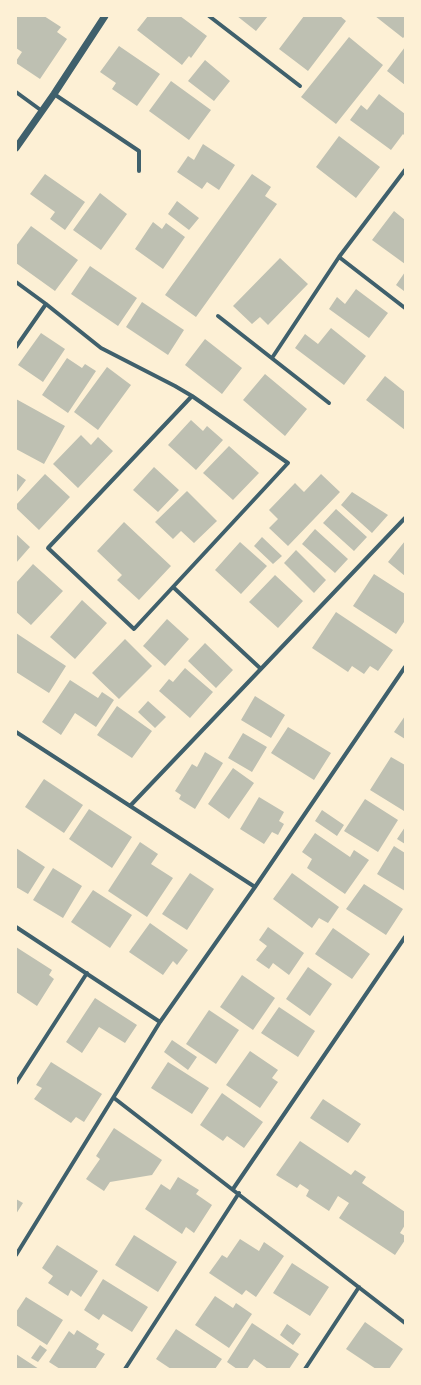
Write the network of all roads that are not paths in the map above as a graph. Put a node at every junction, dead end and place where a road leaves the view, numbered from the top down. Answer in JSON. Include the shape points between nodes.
{"nodes":[{"id":1,"x":105,"y":16,"type":"edge"},
{"id":2,"x":209,"y":16,"type":"edge"},
{"id":3,"x":300,"y":86,"type":"dead end"},
{"id":4,"x":16,"y":92,"type":"edge"},
{"id":5,"x":54,"y":94,"type":"junction"},
{"id":6,"x":42,"y":110,"type":"junction"},
{"id":7,"x":16,"y":148,"type":"edge"},
{"id":8,"x":405,"y":170,"type":"edge"},
{"id":9,"x":139,"y":171,"type":"dead end"},
{"id":10,"x":339,"y":257,"type":"junction"},
{"id":11,"x":16,"y":282,"type":"edge"},
{"id":12,"x":46,"y":304,"type":"junction"},
{"id":13,"x":405,"y":308,"type":"edge"},
{"id":14,"x":218,"y":316,"type":"dead end"},
{"id":15,"x":16,"y":347,"type":"edge"},
{"id":16,"x":272,"y":358,"type":"junction"},
{"id":17,"x":192,"y":396,"type":"junction"},
{"id":18,"x":329,"y":403,"type":"dead end"},
{"id":19,"x":405,"y":518,"type":"edge"},
{"id":20,"x":173,"y":587,"type":"junction"},
{"id":21,"x":405,"y":667,"type":"edge"},
{"id":22,"x":261,"y":669,"type":"junction"},
{"id":23,"x":16,"y":732,"type":"edge"},
{"id":24,"x":130,"y":806,"type":"junction"},
{"id":25,"x":255,"y":887,"type":"junction"},
{"id":26,"x":16,"y":927,"type":"edge"},
{"id":27,"x":405,"y":937,"type":"edge"},
{"id":28,"x":87,"y":974,"type":"junction"},
{"id":29,"x":160,"y":1022,"type":"junction"},
{"id":30,"x":16,"y":1083,"type":"edge"},
{"id":31,"x":114,"y":1098,"type":"junction"},
{"id":32,"x":233,"y":1189,"type":"junction"},
{"id":33,"x":239,"y":1193,"type":"junction"},
{"id":34,"x":16,"y":1255,"type":"edge"},
{"id":35,"x":359,"y":1287,"type":"junction"},
{"id":36,"x":405,"y":1323,"type":"edge"},
{"id":37,"x":125,"y":1369,"type":"edge"},
{"id":38,"x":305,"y":1369,"type":"edge"}],
"edges":[{"from":1,"to":5,"type":"street"},
{"from":2,"to":3,"type":"street"},
{"from":4,"to":6,"type":"street"},
{"from":5,"to":6,"type":"street"},
{"from":5,"to":9,"type":"street","via":[[139,151]]},
{"from":6,"to":7,"type":"street"},
{"from":8,"to":10,"type":"street"},
{"from":10,"to":13,"type":"street"},
{"from":10,"to":16,"type":"street"},
{"from":11,"to":12,"type":"street"},
{"from":12,"to":15,"type":"street"},
{"from":12,"to":17,"type":"street","via":[[101,348]]},
{"from":14,"to":16,"type":"street"},
{"from":16,"to":18,"type":"street"},
{"from":17,"to":20,"type":"street","via":[[288,463]]},
{"from":17,"to":20,"type":"street","via":[[48,548],[134,629]]},
{"from":19,"to":22,"type":"street"},
{"from":20,"to":22,"type":"street"},
{"from":21,"to":25,"type":"street"},
{"from":22,"to":24,"type":"street"},
{"from":23,"to":24,"type":"street"},
{"from":24,"to":25,"type":"street"},
{"from":25,"to":29,"type":"street"},
{"from":26,"to":28,"type":"street"},
{"from":27,"to":32,"type":"street"},
{"from":28,"to":29,"type":"street"},
{"from":28,"to":30,"type":"street"},
{"from":29,"to":31,"type":"street"},
{"from":31,"to":32,"type":"street"},
{"from":31,"to":34,"type":"street"},
{"from":32,"to":33,"type":"street"},
{"from":33,"to":35,"type":"street"},
{"from":33,"to":37,"type":"street"},
{"from":35,"to":36,"type":"street"},
{"from":35,"to":38,"type":"street"}]}
